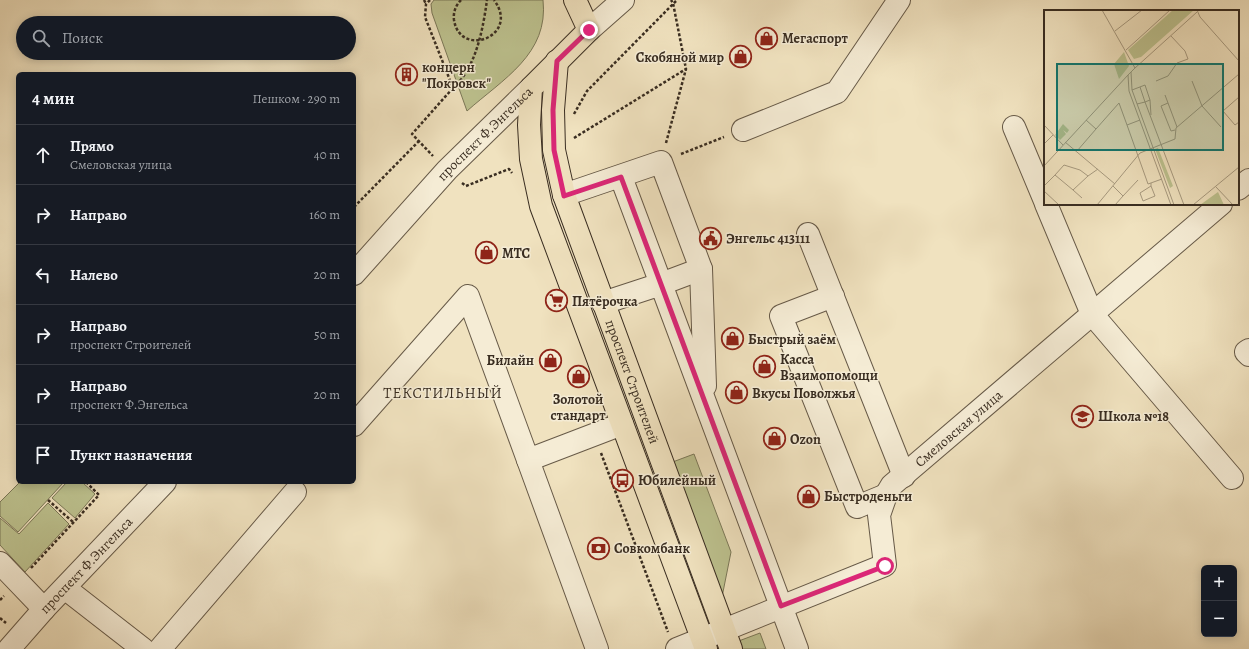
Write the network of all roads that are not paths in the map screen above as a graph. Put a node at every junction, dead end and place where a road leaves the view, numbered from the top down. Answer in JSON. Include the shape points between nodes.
{"nodes":[{"id":1,"x":575,"y":0,"type":"edge"},
{"id":2,"x":623,"y":0,"type":"edge"},
{"id":3,"x":899,"y":0,"type":"edge"},
{"id":4,"x":589,"y":30,"type":"junction"},
{"id":5,"x":557,"y":61,"type":"junction"},
{"id":6,"x":531,"y":88,"type":"junction"},
{"id":7,"x":1014,"y":128,"type":"dead end"},
{"id":8,"x":743,"y":130,"type":"road end"},
{"id":9,"x":621,"y":177,"type":"junction"},
{"id":10,"x":1249,"y":180,"type":"edge"},
{"id":11,"x":1239,"y":189,"type":"edge"},
{"id":12,"x":564,"y":196,"type":"junction"},
{"id":13,"x":1044,"y":199,"type":"edge"},
{"id":14,"x":1046,"y":205,"type":"edge"},
{"id":15,"x":1220,"y":205,"type":"edge"},
{"id":16,"x":808,"y":234,"type":"dead end"},
{"id":17,"x":701,"y":269,"type":"junction"},
{"id":18,"x":356,"y":272,"type":"edge"},
{"id":19,"x":661,"y":284,"type":"junction"},
{"id":20,"x":833,"y":296,"type":"junction"},
{"id":21,"x":603,"y":303,"type":"junction"},
{"id":22,"x":1092,"y":314,"type":"junction"},
{"id":23,"x":1249,"y":350,"type":"edge"},
{"id":24,"x":1249,"y":355,"type":"edge"},
{"id":25,"x":706,"y":405,"type":"junction"},
{"id":26,"x":356,"y":423,"type":"edge"},
{"id":27,"x":622,"y":424,"type":"junction"},
{"id":28,"x":528,"y":460,"type":"junction"},
{"id":29,"x":904,"y":476,"type":"junction"},
{"id":30,"x":1232,"y":478,"type":"dead end"},
{"id":31,"x":163,"y":484,"type":"edge"},
{"id":32,"x":294,"y":485,"type":"edge"},
{"id":33,"x":886,"y":495,"type":"junction"},
{"id":34,"x":0,"y":563,"type":"edge"},
{"id":35,"x":66,"y":589,"type":"junction"},
{"id":36,"x":781,"y":606,"type":"junction"},
{"id":37,"x":44,"y":609,"type":"junction"},
{"id":38,"x":727,"y":639,"type":"edge"},
{"id":39,"x":673,"y":642,"type":"edge"},
{"id":40,"x":704,"y":644,"type":"edge"},
{"id":41,"x":9,"y":649,"type":"edge"},
{"id":42,"x":143,"y":649,"type":"edge"},
{"id":43,"x":160,"y":649,"type":"edge"},
{"id":44,"x":597,"y":649,"type":"edge"},
{"id":45,"x":797,"y":649,"type":"edge"}],
"edges":[{"from":1,"to":4,"type":"main road"},
{"from":2,"to":4,"type":"street","name":"проспект Ф.Энгельса"},
{"from":3,"to":8,"type":"street","via":[[837,92]]},
{"from":4,"to":5,"type":"main road","name":"проспект Ф.Энгельса"},
{"from":5,"to":6,"type":"main road","name":"проспект Ф.Энгельса"},
{"from":5,"to":12,"type":"main road","name":"проспект Строителей","via":[[553,110],[554,150]]},
{"from":6,"to":18,"type":"street","name":"проспект Ф.Энгельса","via":[[447,170]]},
{"from":6,"to":27,"type":"main road","name":"проспект Строителей","via":[[531,159],[541,206]]},
{"from":7,"to":13,"type":"street"},
{"from":9,"to":12,"type":"street"},
{"from":9,"to":17,"type":"street","via":[[661,162]]},
{"from":9,"to":19,"type":"street"},
{"from":10,"to":11,"type":"street"},
{"from":12,"to":21,"type":"main road","name":"проспект Строителей"},
{"from":14,"to":22,"type":"street"},
{"from":15,"to":22,"type":"street","name":"Смеловская улица"},
{"from":16,"to":20,"type":"street"},
{"from":17,"to":19,"type":"street"},
{"from":17,"to":25,"type":"street"},
{"from":19,"to":21,"type":"street"},
{"from":19,"to":25,"type":"street"},
{"from":20,"to":29,"type":"street"},
{"from":20,"to":33,"type":"street","via":[[781,316],[857,507]]},
{"from":21,"to":38,"type":"main road","name":"проспект Строителей"},
{"from":22,"to":29,"type":"street","name":"Смеловская улица"},
{"from":22,"to":30,"type":"street"},
{"from":23,"to":24,"type":"street","via":[[1246,352]]},
{"from":25,"to":36,"type":"street"},
{"from":26,"to":28,"type":"street","via":[[468,296]]},
{"from":27,"to":28,"type":"street"},
{"from":27,"to":40,"type":"main road","name":"проспект Строителей"},
{"from":28,"to":44,"type":"street"},
{"from":29,"to":33,"type":"street","name":"Смеловская улица","via":[[892,485]]},
{"from":31,"to":35,"type":"street","name":"проспект Ф.Энгельса"},
{"from":32,"to":43,"type":"street"},
{"from":33,"to":36,"type":"street","name":"Смеловская улица","via":[[879,515],[885,566]]},
{"from":34,"to":37,"type":"street"},
{"from":35,"to":37,"type":"street","name":"проспект Ф.Энгельса"},
{"from":35,"to":42,"type":"street"},
{"from":36,"to":38,"type":"street","name":"Смеловская улица"},
{"from":36,"to":45,"type":"street"},
{"from":37,"to":41,"type":"street","name":"проспект Ф.Энгельса"},
{"from":38,"to":40,"type":"street","name":"Смеловская улица"},
{"from":39,"to":40,"type":"street","name":"Смеловская улица"}]}
